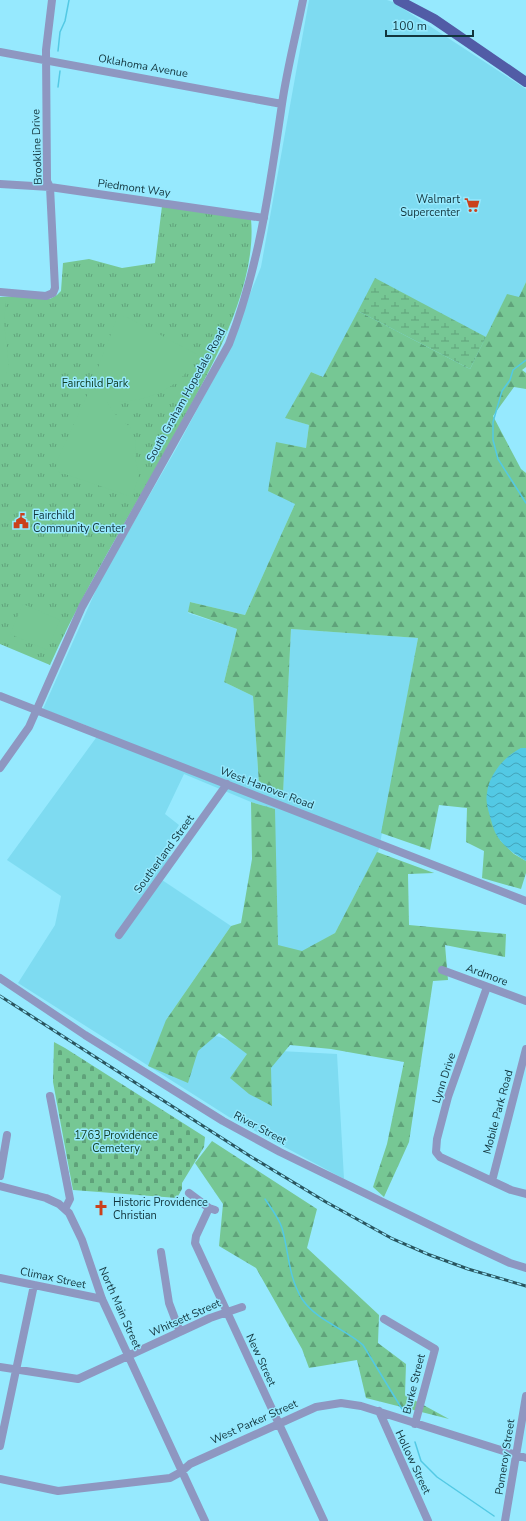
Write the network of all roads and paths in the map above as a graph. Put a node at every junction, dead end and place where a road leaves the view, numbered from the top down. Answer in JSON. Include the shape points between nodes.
{"nodes":[{"id":1,"x":52,"y":0,"type":"edge"},
{"id":2,"x":303,"y":0,"type":"edge"},
{"id":3,"x":398,"y":0,"type":"edge"},
{"id":4,"x":0,"y":52,"type":"edge"},
{"id":5,"x":46,"y":60,"type":"junction"},
{"id":6,"x":526,"y":82,"type":"edge"},
{"id":7,"x":282,"y":104,"type":"junction"},
{"id":8,"x":0,"y":184,"type":"edge"},
{"id":9,"x":50,"y":187,"type":"junction"},
{"id":10,"x":264,"y":218,"type":"junction"},
{"id":11,"x":0,"y":292,"type":"edge"},
{"id":12,"x":0,"y":696,"type":"edge"},
{"id":13,"x":37,"y":712,"type":"junction"},
{"id":14,"x":0,"y":768,"type":"edge"},
{"id":15,"x":227,"y":784,"type":"junction"},
{"id":16,"x":526,"y":901,"type":"edge"},
{"id":17,"x":119,"y":935,"type":"dead end"},
{"id":18,"x":442,"y":970,"type":"dead end"},
{"id":19,"x":0,"y":978,"type":"edge"},
{"id":20,"x":487,"y":987,"type":"junction"},
{"id":21,"x":526,"y":1000,"type":"edge"},
{"id":22,"x":526,"y":1049,"type":"edge"},
{"id":23,"x":50,"y":1096,"type":"dead end"},
{"id":24,"x":7,"y":1134,"type":"dead end"},
{"id":25,"x":0,"y":1176,"type":"edge"},
{"id":26,"x":492,"y":1181,"type":"junction"},
{"id":27,"x":0,"y":1186,"type":"edge"},
{"id":28,"x":189,"y":1193,"type":"dead end"},
{"id":29,"x":526,"y":1194,"type":"edge"},
{"id":30,"x":65,"y":1209,"type":"junction"},
{"id":31,"x":161,"y":1252,"type":"dead end"},
{"id":32,"x":526,"y":1268,"type":"edge"},
{"id":33,"x":0,"y":1278,"type":"edge"},
{"id":34,"x":34,"y":1285,"type":"junction"},
{"id":35,"x":102,"y":1299,"type":"junction"},
{"id":36,"x":242,"y":1307,"type":"dead end"},
{"id":37,"x":227,"y":1312,"type":"junction"},
{"id":38,"x":384,"y":1319,"type":"dead end"},
{"id":39,"x":180,"y":1332,"type":"junction"},
{"id":40,"x":129,"y":1355,"type":"junction"},
{"id":41,"x":0,"y":1367,"type":"edge"},
{"id":42,"x":17,"y":1369,"type":"junction"},
{"id":43,"x":526,"y":1396,"type":"edge"},
{"id":44,"x":379,"y":1411,"type":"junction"},
{"id":45,"x":279,"y":1422,"type":"junction"},
{"id":46,"x":415,"y":1424,"type":"junction"},
{"id":47,"x":0,"y":1446,"type":"edge"},
{"id":48,"x":516,"y":1456,"type":"junction"},
{"id":49,"x":526,"y":1458,"type":"edge"},
{"id":50,"x":181,"y":1472,"type":"junction"},
{"id":51,"x":0,"y":1479,"type":"edge"},
{"id":52,"x":205,"y":1521,"type":"edge"},
{"id":53,"x":324,"y":1521,"type":"edge"},
{"id":54,"x":428,"y":1521,"type":"edge"},
{"id":55,"x":505,"y":1521,"type":"edge"}],
"edges":[{"from":1,"to":5,"type":"street","name":"Brookline Drive"},
{"from":2,"to":7,"type":"street","name":"South Graham Hopedale Road"},
{"from":3,"to":6,"type":"main road","via":[[434,19]]},
{"from":4,"to":5,"type":"street","name":"Oklahoma Avenue"},
{"from":5,"to":7,"type":"street","name":"Oklahoma Avenue"},
{"from":5,"to":9,"type":"street","name":"Brookline Drive","via":[[47,181]]},
{"from":7,"to":10,"type":"street","name":"South Graham Hopedale Road"},
{"from":8,"to":9,"type":"street","name":"Piedmont Way"},
{"from":9,"to":10,"type":"street","name":"Piedmont Way"},
{"from":9,"to":11,"type":"street","name":"Brookline Drive","via":[[55,288],[53,293],[46,296]]},
{"from":10,"to":13,"type":"street","name":"South Graham Hopedale Road","via":[[251,279],[228,344],[82,607]]},
{"from":12,"to":13,"type":"street","name":"West Hanover Road"},
{"from":13,"to":14,"type":"street","name":"South Graham Hopedale Road","via":[[19,743]]},
{"from":13,"to":15,"type":"street","name":"West Hanover Road"},
{"from":15,"to":16,"type":"street","name":"West Hanover Road"},
{"from":15,"to":17,"type":"street","name":"Southerland Street"},
{"from":18,"to":20,"type":"street","name":"Ardmore"},
{"from":19,"to":32,"type":"street","name":"River Street","via":[[85,1035],[223,1121],[280,1152],[467,1243]]},
{"from":20,"to":21,"type":"street","name":"Ardmore"},
{"from":20,"to":26,"type":"street","name":"Lynn Drive","via":[[450,1090],[436,1152],[440,1157]]},
{"from":22,"to":26,"type":"street","name":"Mobile Park Road"},
{"from":23,"to":30,"type":"street","via":[[70,1199]]},
{"from":24,"to":25,"type":"street"},
{"from":26,"to":29,"type":"street","name":"Lynn Drive"},
{"from":27,"to":30,"type":"street","via":[[46,1198]]},
{"from":28,"to":37,"type":"street","name":"New Street","via":[[212,1209],[196,1236],[195,1243]]},
{"from":30,"to":35,"type":"street","name":"North Main Street","via":[[82,1240]]},
{"from":31,"to":39,"type":"street","via":[[169,1303]]},
{"from":33,"to":34,"type":"street","name":"Climax Street"},
{"from":34,"to":35,"type":"street","name":"Climax Street"},
{"from":34,"to":42,"type":"street"},
{"from":35,"to":40,"type":"street","name":"North Main Street"},
{"from":36,"to":37,"type":"street","name":"Whitsett Street"},
{"from":37,"to":39,"type":"street","name":"Whitsett Street"},
{"from":37,"to":45,"type":"street","name":"New Street"},
{"from":38,"to":46,"type":"street","name":"Burke Street","via":[[434,1349]]},
{"from":39,"to":40,"type":"street","name":"Whitsett Street"},
{"from":40,"to":42,"type":"street","name":"Whitsett Street","via":[[74,1379]]},
{"from":40,"to":50,"type":"street","name":"North Main Street"},
{"from":41,"to":42,"type":"street","name":"Whitsett Street"},
{"from":42,"to":47,"type":"street"},
{"from":43,"to":48,"type":"street","name":"Pomeroy Street"},
{"from":44,"to":45,"type":"street","name":"West Parker Street","via":[[351,1404],[331,1403]]},
{"from":44,"to":46,"type":"street","name":"West Parker Street"},
{"from":44,"to":54,"type":"street","name":"Hollow Street"},
{"from":45,"to":50,"type":"street","name":"West Parker Street","via":[[190,1464]]},
{"from":45,"to":53,"type":"street","name":"New Street"},
{"from":46,"to":48,"type":"street","name":"West Parker Street"},
{"from":48,"to":49,"type":"street","name":"West Parker Street"},
{"from":48,"to":55,"type":"street","name":"Pomeroy Street"},
{"from":50,"to":51,"type":"street","name":"West Parker Street","via":[[161,1480],[58,1491]]},
{"from":50,"to":52,"type":"street","name":"North Main Street"}]}
